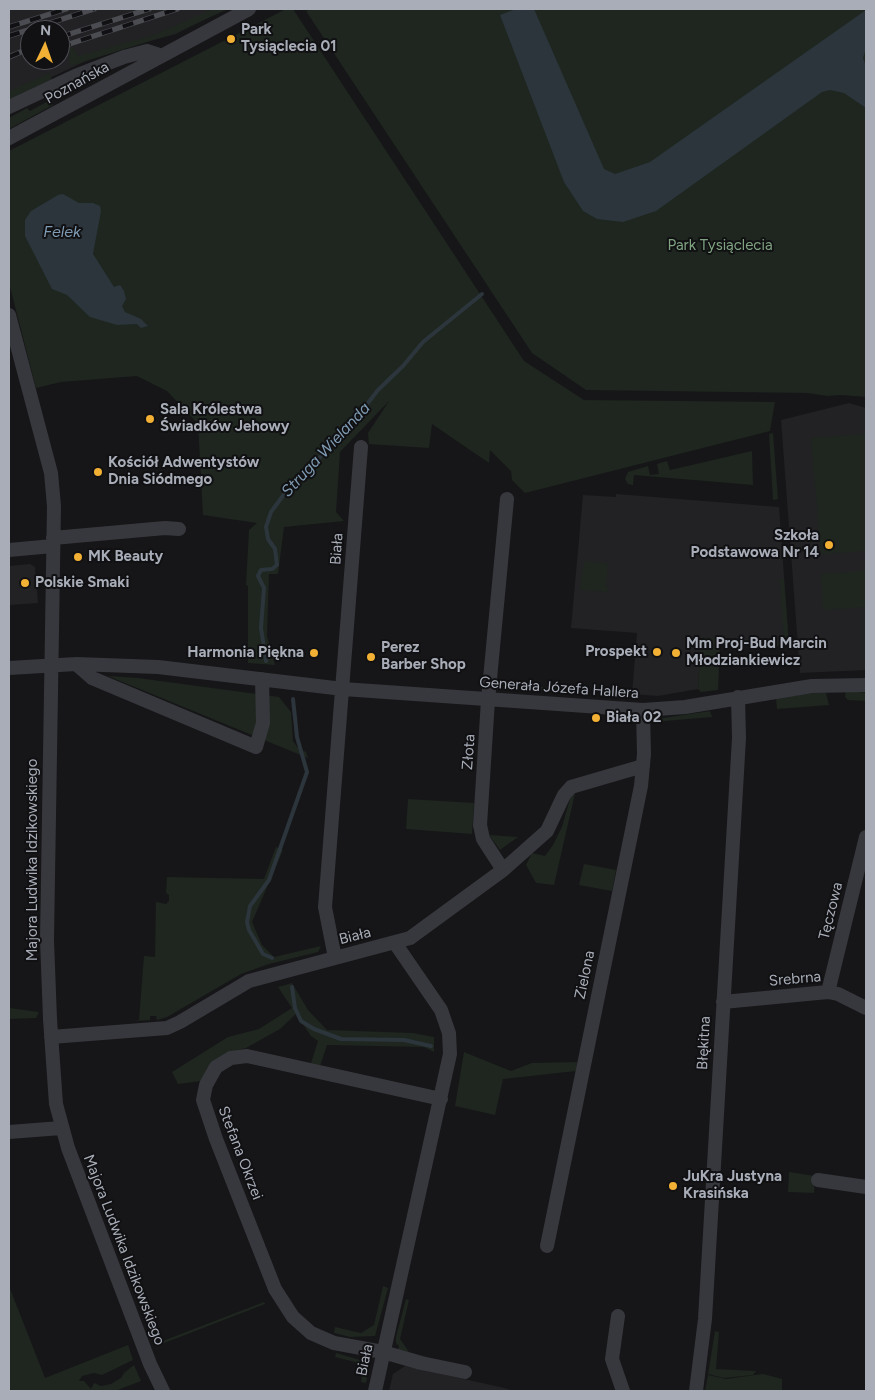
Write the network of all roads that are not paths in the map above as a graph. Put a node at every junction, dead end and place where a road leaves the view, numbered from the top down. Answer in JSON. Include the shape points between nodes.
{"nodes":[{"id":1,"x":249,"y":9,"type":"edge"},
{"id":2,"x":159,"y":55,"type":"junction"},
{"id":3,"x":9,"y":107,"type":"edge"},
{"id":4,"x":9,"y":138,"type":"edge"},
{"id":5,"x":9,"y":316,"type":"edge"},
{"id":6,"x":361,"y":447,"type":"dead end"},
{"id":7,"x":507,"y":500,"type":"dead end"},
{"id":8,"x":179,"y":529,"type":"dead end"},
{"id":9,"x":53,"y":542,"type":"junction"},
{"id":10,"x":9,"y":550,"type":"edge"},
{"id":11,"x":76,"y":664,"type":"junction"},
{"id":12,"x":52,"y":665,"type":"junction"},
{"id":13,"x":9,"y":668,"type":"edge"},
{"id":14,"x":262,"y":679,"type":"junction"},
{"id":15,"x":866,"y":685,"type":"edge"},
{"id":16,"x":343,"y":689,"type":"junction"},
{"id":17,"x":738,"y":697,"type":"junction"},
{"id":18,"x":488,"y":700,"type":"junction"},
{"id":19,"x":643,"y":710,"type":"junction"},
{"id":20,"x":643,"y":766,"type":"junction"},
{"id":21,"x":866,"y":837,"type":"edge"},
{"id":22,"x":503,"y":870,"type":"junction"},
{"id":23,"x":395,"y":943,"type":"junction"},
{"id":24,"x":335,"y":958,"type":"junction"},
{"id":25,"x":828,"y":992,"type":"junction"},
{"id":26,"x":723,"y":1002,"type":"junction"},
{"id":27,"x":866,"y":1008,"type":"edge"},
{"id":28,"x":51,"y":1037,"type":"junction"},
{"id":29,"x":442,"y":1099,"type":"junction"},
{"id":30,"x":61,"y":1128,"type":"junction"},
{"id":31,"x":9,"y":1132,"type":"edge"},
{"id":32,"x":818,"y":1180,"type":"dead end"},
{"id":33,"x":866,"y":1187,"type":"edge"},
{"id":34,"x":547,"y":1246,"type":"dead end"},
{"id":35,"x":618,"y":1316,"type":"dead end"},
{"id":36,"x":383,"y":1352,"type":"junction"},
{"id":37,"x":465,"y":1372,"type":"dead end"},
{"id":38,"x":163,"y":1391,"type":"edge"},
{"id":39,"x":375,"y":1391,"type":"edge"},
{"id":40,"x":622,"y":1391,"type":"edge"},
{"id":41,"x":696,"y":1391,"type":"edge"}],
"edges":[{"from":1,"to":2,"type":"street","name":"Poznańska"},
{"from":2,"to":3,"type":"street","via":[[147,51],[124,57]]},
{"from":2,"to":4,"type":"street","name":"Poznańska"},
{"from":5,"to":9,"type":"street","name":"Majora Ludwika Idzikowskiego","via":[[51,473]]},
{"from":6,"to":16,"type":"street","name":"Biała"},
{"from":7,"to":18,"type":"street","name":"Złota"},
{"from":8,"to":9,"type":"street"},
{"from":9,"to":10,"type":"street"},
{"from":9,"to":12,"type":"street","name":"Majora Ludwika Idzikowskiego"},
{"from":11,"to":12,"type":"street","name":"Generała Józefa Hallera"},
{"from":11,"to":14,"type":"street","name":"Generała Józefa Hallera","via":[[158,667]]},
{"from":11,"to":14,"type":"street","via":[[92,678],[256,747],[263,723]]},
{"from":12,"to":13,"type":"street","name":"Generała Józefa Hallera"},
{"from":12,"to":28,"type":"street","name":"Majora Ludwika Idzikowskiego","via":[[47,940]]},
{"from":14,"to":16,"type":"street","name":"Generała Józefa Hallera"},
{"from":15,"to":17,"type":"street","name":"Generała Józefa Hallera","via":[[812,686]]},
{"from":16,"to":18,"type":"street","name":"Generała Józefa Hallera"},
{"from":16,"to":24,"type":"street","name":"Biała","via":[[325,910]]},
{"from":17,"to":19,"type":"street","name":"Generała Józefa Hallera","via":[[685,707]]},
{"from":17,"to":26,"type":"street","name":"Błękitna","via":[[739,738]]},
{"from":18,"to":19,"type":"street","name":"Generała Józefa Hallera"},
{"from":18,"to":22,"type":"street","name":"Złota","via":[[480,828],[483,839]]},
{"from":19,"to":20,"type":"street","name":"Zielona"},
{"from":20,"to":22,"type":"street","via":[[571,787],[562,799],[550,828]]},
{"from":20,"to":34,"type":"street","name":"Zielona"},
{"from":21,"to":25,"type":"street","name":"Tęczowa"},
{"from":22,"to":23,"type":"street","via":[[414,935]]},
{"from":23,"to":24,"type":"street","name":"Biała"},
{"from":23,"to":29,"type":"street","name":"Biała","via":[[432,996],[448,1028],[450,1054]]},
{"from":24,"to":28,"type":"street","via":[[249,981],[167,1028]]},
{"from":25,"to":26,"type":"street","name":"Srebrna"},
{"from":25,"to":27,"type":"street","name":"Srebrna"},
{"from":26,"to":41,"type":"street","name":"Błękitna","via":[[705,1319]]},
{"from":28,"to":30,"type":"street","name":"Majora Ludwika Idzikowskiego"},
{"from":29,"to":36,"type":"street","name":"Biała"},
{"from":29,"to":36,"type":"street","name":"Stefana Okrzei","via":[[247,1056],[219,1064],[204,1092],[206,1112],[281,1302],[300,1325],[316,1335],[349,1347]]},
{"from":30,"to":31,"type":"street"},
{"from":30,"to":38,"type":"street","name":"Majora Ludwika Idzikowskiego"},
{"from":32,"to":33,"type":"street"},
{"from":35,"to":40,"type":"street","via":[[612,1360]]},
{"from":36,"to":37,"type":"street","name":"Stefana Okrzei"},
{"from":36,"to":39,"type":"street","name":"Biała"}]}
